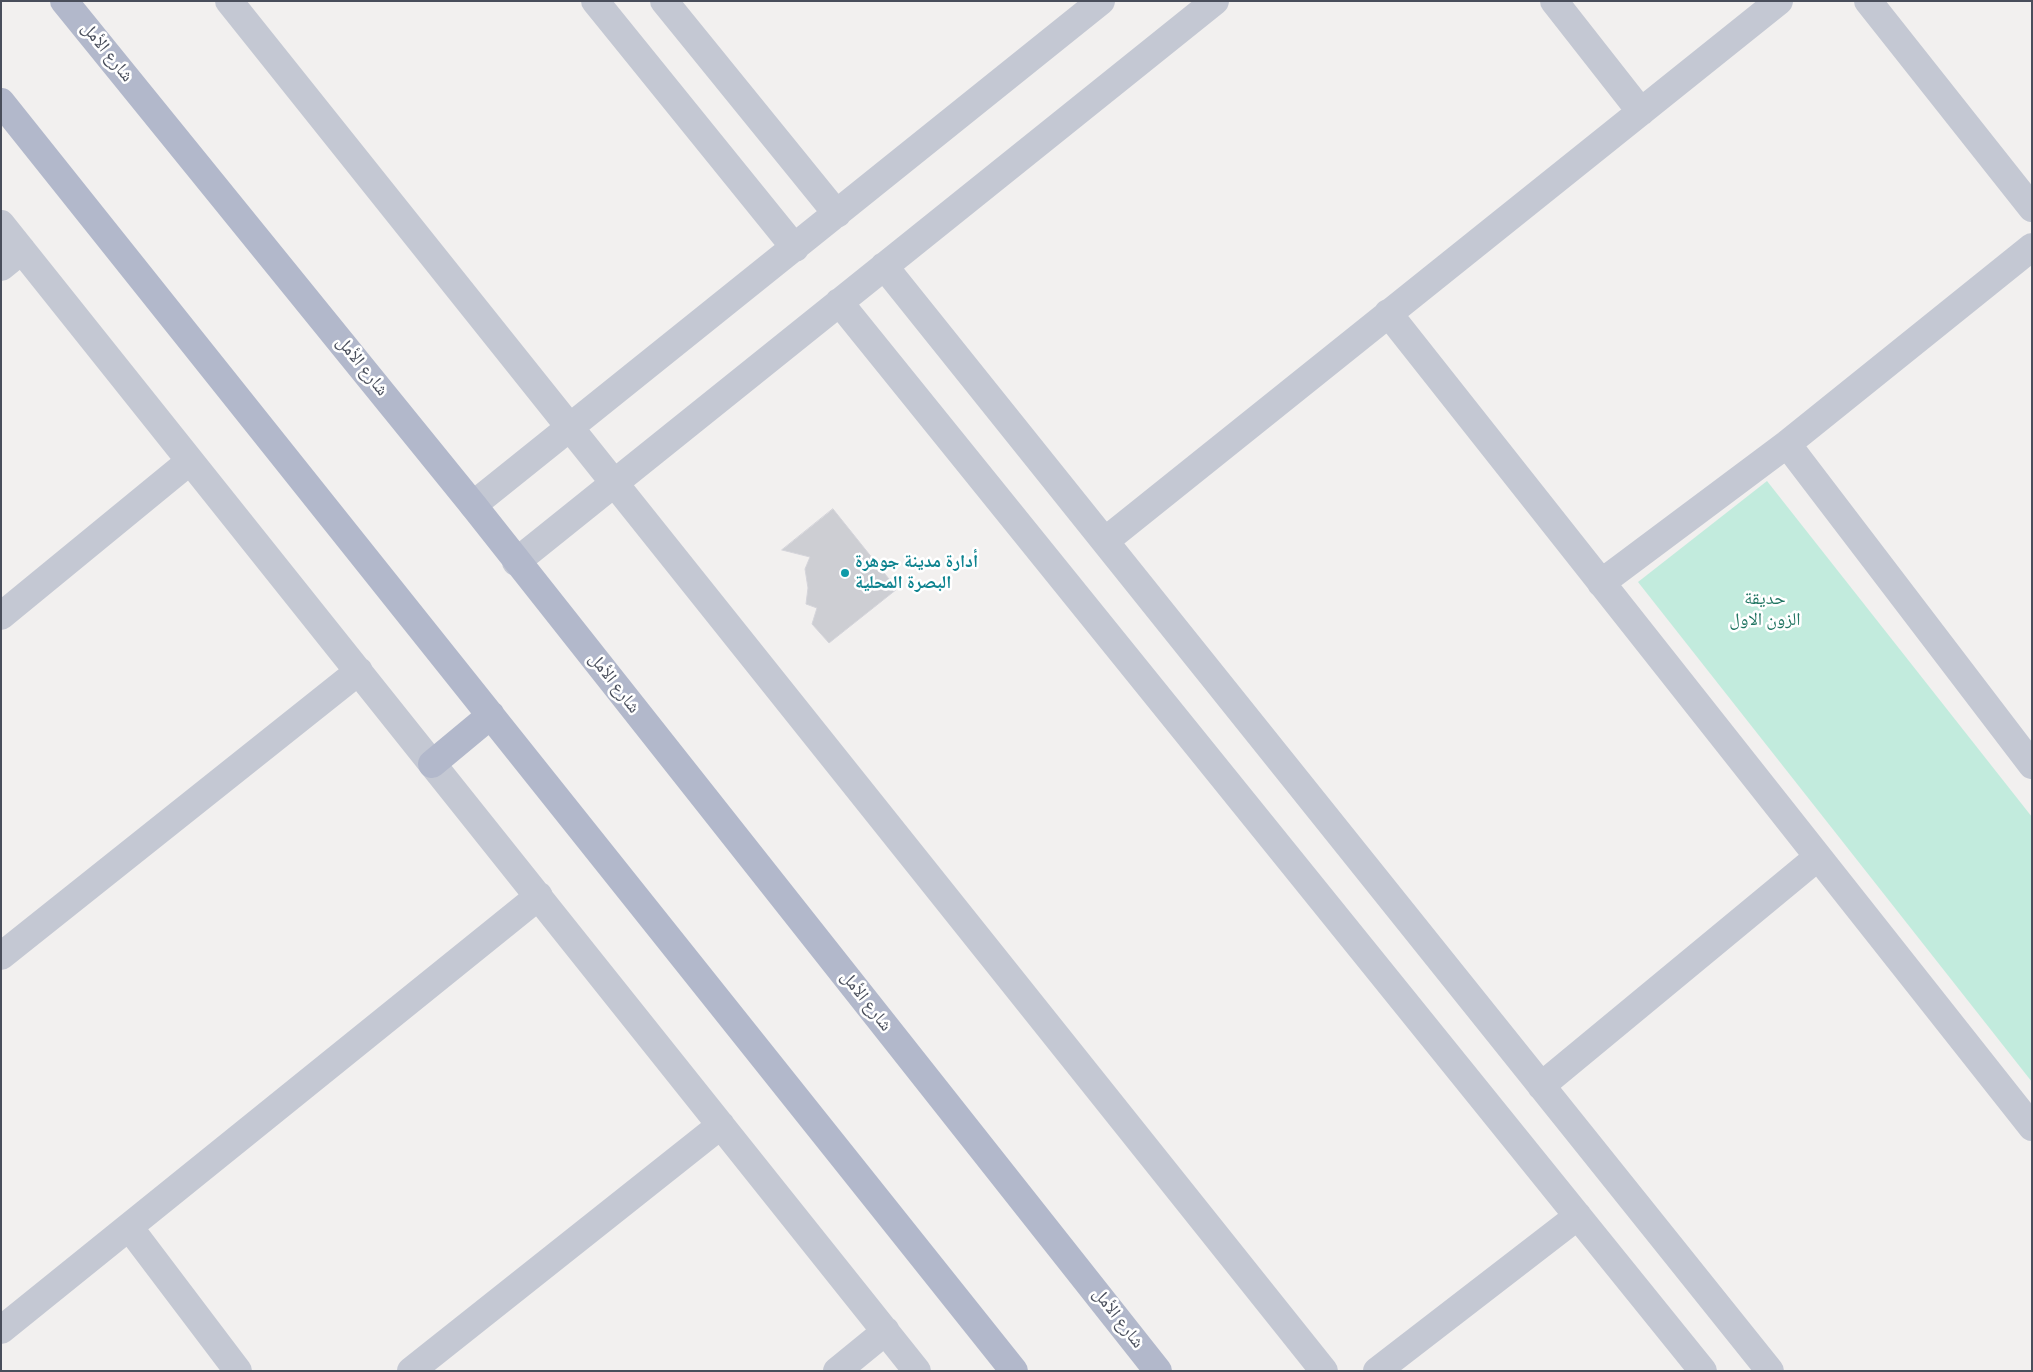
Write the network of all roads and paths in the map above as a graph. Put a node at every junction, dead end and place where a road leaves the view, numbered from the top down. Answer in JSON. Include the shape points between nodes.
{"nodes":[{"id":1,"x":64,"y":1,"type":"edge"},
{"id":2,"x":229,"y":1,"type":"edge"},
{"id":3,"x":596,"y":1,"type":"edge"},
{"id":4,"x":664,"y":1,"type":"edge"},
{"id":5,"x":1102,"y":1,"type":"edge"},
{"id":6,"x":1215,"y":1,"type":"edge"},
{"id":7,"x":1554,"y":1,"type":"edge"},
{"id":8,"x":1779,"y":1,"type":"edge"},
{"id":9,"x":1868,"y":1,"type":"edge"},
{"id":10,"x":1,"y":102,"type":"edge"},
{"id":11,"x":1641,"y":112,"type":"junction"},
{"id":12,"x":2032,"y":208,"type":"edge"},
{"id":13,"x":837,"y":214,"type":"junction"},
{"id":14,"x":1,"y":224,"type":"edge"},
{"id":15,"x":2032,"y":247,"type":"edge"},
{"id":16,"x":795,"y":248,"type":"junction"},
{"id":17,"x":22,"y":250,"type":"junction"},
{"id":18,"x":884,"y":266,"type":"junction"},
{"id":19,"x":1,"y":267,"type":"edge"},
{"id":20,"x":840,"y":302,"type":"junction"},
{"id":21,"x":1388,"y":313,"type":"junction"},
{"id":22,"x":570,"y":428,"type":"junction"},
{"id":23,"x":1787,"y":444,"type":"junction"},
{"id":24,"x":190,"y":461,"type":"junction"},
{"id":25,"x":615,"y":483,"type":"junction"},
{"id":26,"x":473,"y":505,"type":"junction"},
{"id":27,"x":1105,"y":541,"type":"junction"},
{"id":28,"x":516,"y":562,"type":"junction"},
{"id":29,"x":1601,"y":582,"type":"junction"},
{"id":30,"x":1,"y":616,"type":"edge"},
{"id":31,"x":359,"y":671,"type":"junction"},
{"id":32,"x":491,"y":715,"type":"junction"},
{"id":33,"x":432,"y":764,"type":"junction"},
{"id":34,"x":2032,"y":765,"type":"edge"},
{"id":35,"x":1818,"y":857,"type":"junction"},
{"id":36,"x":539,"y":896,"type":"junction"},
{"id":37,"x":1,"y":956,"type":"edge"},
{"id":38,"x":1541,"y":1086,"type":"junction"},
{"id":39,"x":721,"y":1125,"type":"junction"},
{"id":40,"x":2032,"y":1127,"type":"edge"},
{"id":41,"x":1578,"y":1216,"type":"junction"},
{"id":42,"x":129,"y":1227,"type":"junction"},
{"id":43,"x":1,"y":1330,"type":"edge"},
{"id":44,"x":886,"y":1331,"type":"junction"},
{"id":45,"x":238,"y":1371,"type":"edge"},
{"id":46,"x":411,"y":1371,"type":"edge"},
{"id":47,"x":837,"y":1371,"type":"edge"},
{"id":48,"x":917,"y":1371,"type":"edge"},
{"id":49,"x":1014,"y":1371,"type":"edge"},
{"id":50,"x":1158,"y":1371,"type":"edge"},
{"id":51,"x":1324,"y":1371,"type":"edge"},
{"id":52,"x":1377,"y":1371,"type":"edge"},
{"id":53,"x":1702,"y":1371,"type":"edge"},
{"id":54,"x":1770,"y":1371,"type":"edge"}],
"edges":[{"from":1,"to":26,"type":"main road","name":"شارع الأمل"},
{"from":2,"to":22,"type":"street"},
{"from":3,"to":16,"type":"street"},
{"from":4,"to":13,"type":"street"},
{"from":5,"to":13,"type":"street"},
{"from":6,"to":18,"type":"street"},
{"from":7,"to":11,"type":"street"},
{"from":8,"to":11,"type":"street"},
{"from":9,"to":12,"type":"street"},
{"from":10,"to":32,"type":"main road"},
{"from":11,"to":21,"type":"street"},
{"from":13,"to":16,"type":"street"},
{"from":14,"to":17,"type":"street"},
{"from":15,"to":23,"type":"street"},
{"from":16,"to":22,"type":"street"},
{"from":17,"to":19,"type":"street"},
{"from":17,"to":24,"type":"street"},
{"from":18,"to":20,"type":"street"},
{"from":18,"to":27,"type":"street"},
{"from":20,"to":25,"type":"street"},
{"from":20,"to":41,"type":"street"},
{"from":21,"to":27,"type":"street"},
{"from":21,"to":29,"type":"street"},
{"from":22,"to":25,"type":"street"},
{"from":22,"to":26,"type":"street"},
{"from":23,"to":29,"type":"street"},
{"from":23,"to":34,"type":"street"},
{"from":24,"to":30,"type":"street"},
{"from":24,"to":31,"type":"street"},
{"from":25,"to":28,"type":"street"},
{"from":25,"to":51,"type":"street"},
{"from":26,"to":28,"type":"main road","name":"شارع الأمل"},
{"from":27,"to":38,"type":"street"},
{"from":28,"to":50,"type":"main road","name":"شارع الأمل"},
{"from":29,"to":35,"type":"street"},
{"from":31,"to":33,"type":"street"},
{"from":31,"to":37,"type":"street"},
{"from":32,"to":33,"type":"main road"},
{"from":32,"to":49,"type":"main road"},
{"from":33,"to":36,"type":"street"},
{"from":35,"to":38,"type":"street"},
{"from":35,"to":40,"type":"street"},
{"from":36,"to":39,"type":"street"},
{"from":36,"to":42,"type":"street"},
{"from":38,"to":54,"type":"street"},
{"from":39,"to":44,"type":"street"},
{"from":39,"to":46,"type":"street"},
{"from":41,"to":52,"type":"street"},
{"from":41,"to":53,"type":"street"},
{"from":42,"to":43,"type":"street"},
{"from":42,"to":45,"type":"street"},
{"from":44,"to":47,"type":"street"},
{"from":44,"to":48,"type":"street"}]}
